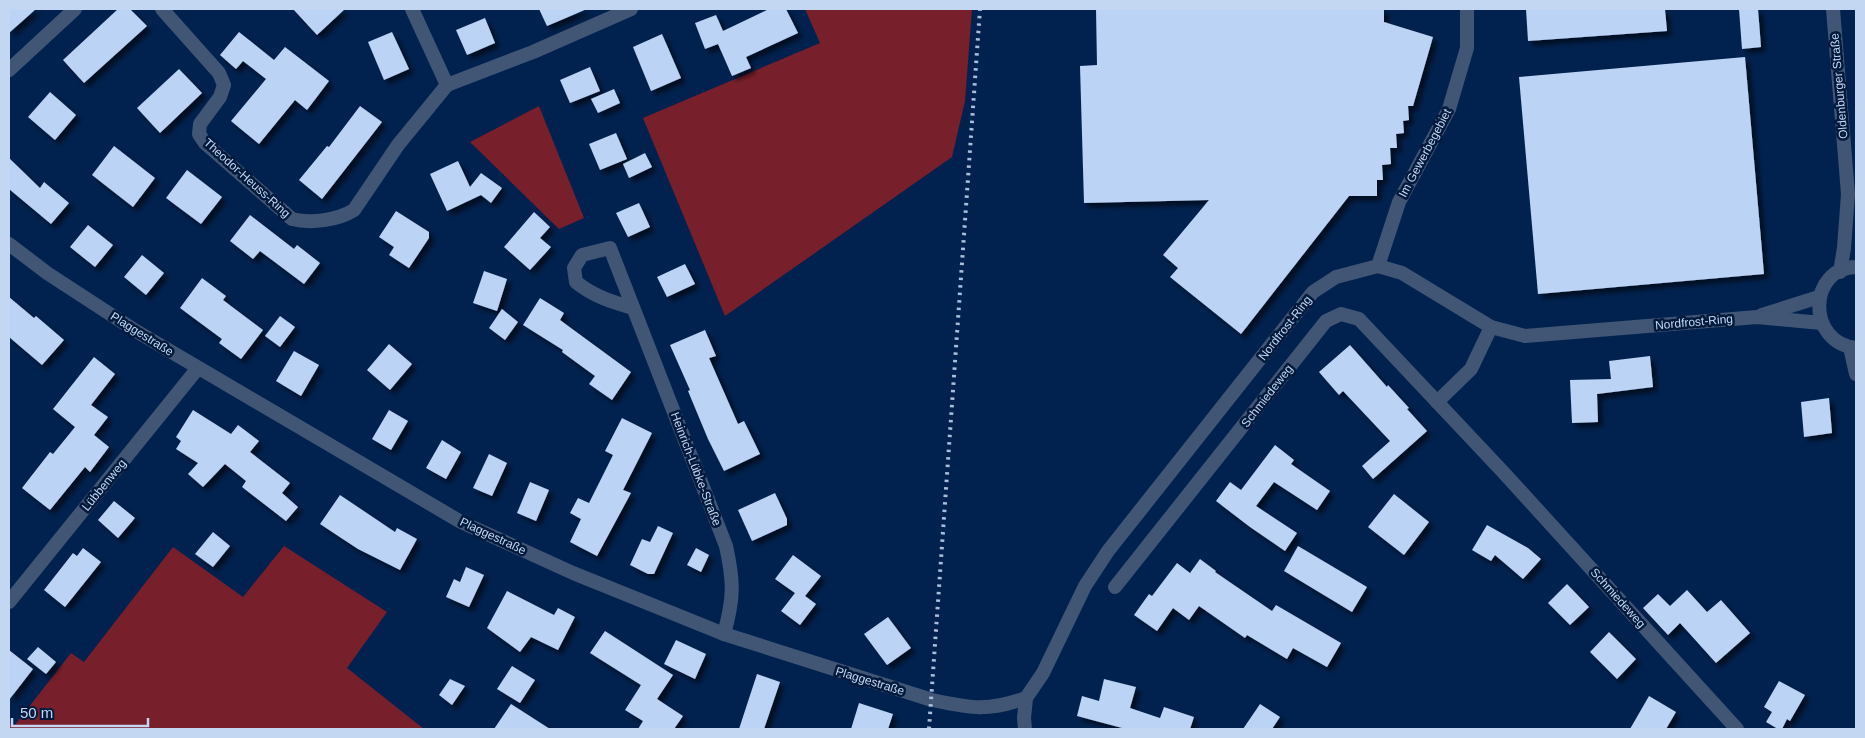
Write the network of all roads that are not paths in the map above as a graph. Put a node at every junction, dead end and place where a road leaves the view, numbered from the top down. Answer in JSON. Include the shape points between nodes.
{"nodes":[{"id":1,"x":75,"y":9,"type":"edge"},
{"id":2,"x":162,"y":9,"type":"edge"},
{"id":3,"x":412,"y":9,"type":"edge"},
{"id":4,"x":631,"y":9,"type":"edge"},
{"id":5,"x":1467,"y":9,"type":"edge"},
{"id":6,"x":1833,"y":9,"type":"edge"},
{"id":7,"x":9,"y":70,"type":"edge"},
{"id":8,"x":446,"y":86,"type":"junction"},
{"id":9,"x":1852,"y":188,"type":"edge"},
{"id":10,"x":1856,"y":227,"type":"edge"},
{"id":11,"x":9,"y":244,"type":"edge"},
{"id":12,"x":1378,"y":266,"type":"junction"},
{"id":13,"x":1856,"y":267,"type":"edge"},
{"id":14,"x":1840,"y":272,"type":"junction"},
{"id":15,"x":1819,"y":298,"type":"junction"},
{"id":16,"x":633,"y":308,"type":"junction"},
{"id":17,"x":1757,"y":317,"type":"junction"},
{"id":18,"x":1822,"y":324,"type":"junction"},
{"id":19,"x":1491,"y":327,"type":"junction"},
{"id":20,"x":1853,"y":347,"type":"edge"},
{"id":21,"x":198,"y":368,"type":"junction"},
{"id":22,"x":1856,"y":374,"type":"edge"},
{"id":23,"x":1437,"y":402,"type":"junction"},
{"id":24,"x":1115,"y":587,"type":"dead end"},
{"id":25,"x":9,"y":602,"type":"edge"},
{"id":26,"x":724,"y":634,"type":"junction"},
{"id":27,"x":1026,"y":698,"type":"junction"},
{"id":28,"x":1025,"y":729,"type":"edge"},
{"id":29,"x":1737,"y":729,"type":"edge"}],
"edges":[{"from":1,"to":7,"type":"street"},
{"from":2,"to":8,"type":"street","name":"Theodor-Heuss-Ring","via":[[219,73],[224,85],[220,97],[200,124],[199,134],[206,144],[292,219],[302,222],[344,216],[354,210],[398,145]]},
{"from":3,"to":8,"type":"street"},
{"from":4,"to":8,"type":"street","name":"Theodor-Heuss-Ring"},
{"from":5,"to":12,"type":"street","name":"Im Gewerbegebiet","via":[[1467,48],[1449,108],[1399,202]]},
{"from":6,"to":9,"type":"street","name":"Oldenburger Straße","via":[[1846,170]]},
{"from":9,"to":10,"type":"street"},
{"from":9,"to":14,"type":"street"},
{"from":11,"to":21,"type":"street","name":"Plaggestraße","via":[[136,332]]},
{"from":12,"to":19,"type":"street","name":"Nordfrost-Ring","via":[[1402,273]]},
{"from":12,"to":27,"type":"street","name":"Nordfrost-Ring","via":[[1336,277],[1313,292],[1108,551],[1085,586],[1043,673]]},
{"from":13,"to":14,"type":"street"},
{"from":14,"to":15,"type":"street","via":[[1830,278]]},
{"from":15,"to":17,"type":"street","name":"Nordfrost-Ring"},
{"from":15,"to":18,"type":"street"},
{"from":16,"to":16,"type":"street","name":"Heinrich-Lübke-Straße","via":[[610,248],[582,255],[574,268],[576,282],[587,291]]},
{"from":16,"to":26,"type":"street","name":"Heinrich-Lübke-Straße","via":[[726,546],[733,597]]},
{"from":17,"to":18,"type":"street","name":"Nordfrost-Ring"},
{"from":17,"to":19,"type":"street","name":"Nordfrost-Ring","via":[[1525,336]]},
{"from":18,"to":20,"type":"street","via":[[1838,342]]},
{"from":19,"to":23,"type":"street","via":[[1470,369]]},
{"from":20,"to":22,"type":"street"},
{"from":21,"to":25,"type":"street","name":"Lübbenweg"},
{"from":21,"to":26,"type":"street","name":"Plaggestraße","via":[[461,522],[573,573]]},
{"from":23,"to":24,"type":"street","name":"Schmiedeweg","via":[[1359,319],[1341,314],[1326,322]]},
{"from":23,"to":29,"type":"street","name":"Schmiedeweg"},
{"from":26,"to":27,"type":"street","name":"Plaggestraße","via":[[963,707],[1003,706]]},
{"from":27,"to":28,"type":"street"}]}
